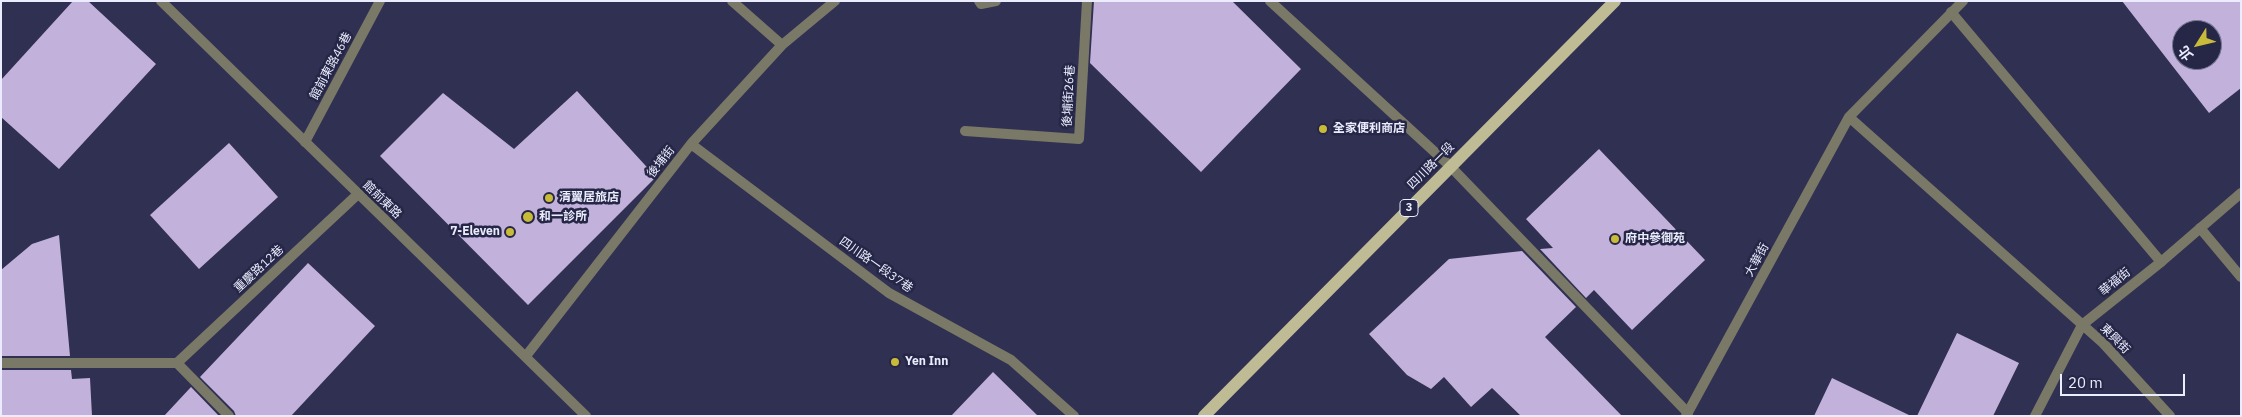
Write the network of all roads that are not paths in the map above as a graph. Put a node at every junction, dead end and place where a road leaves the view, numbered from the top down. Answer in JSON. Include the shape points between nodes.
{"nodes":[{"id":1,"x":161,"y":1,"type":"edge"},
{"id":2,"x":380,"y":1,"type":"edge"},
{"id":3,"x":732,"y":1,"type":"edge"},
{"id":4,"x":835,"y":1,"type":"edge"},
{"id":5,"x":979,"y":1,"type":"edge"},
{"id":6,"x":996,"y":1,"type":"edge"},
{"id":7,"x":1087,"y":1,"type":"edge"},
{"id":8,"x":1270,"y":1,"type":"edge"},
{"id":9,"x":1615,"y":1,"type":"edge"},
{"id":10,"x":1963,"y":1,"type":"edge"},
{"id":11,"x":1951,"y":12,"type":"junction"},
{"id":12,"x":782,"y":45,"type":"junction"},
{"id":13,"x":1849,"y":117,"type":"junction"},
{"id":14,"x":965,"y":131,"type":"dead end"},
{"id":15,"x":305,"y":142,"type":"junction"},
{"id":16,"x":691,"y":144,"type":"junction"},
{"id":17,"x":1450,"y":166,"type":"junction"},
{"id":18,"x":2241,"y":192,"type":"edge"},
{"id":19,"x":358,"y":194,"type":"junction"},
{"id":20,"x":2200,"y":228,"type":"junction"},
{"id":21,"x":2161,"y":262,"type":"junction"},
{"id":22,"x":2241,"y":277,"type":"edge"},
{"id":23,"x":2082,"y":324,"type":"junction"},
{"id":24,"x":526,"y":356,"type":"junction"},
{"id":25,"x":1,"y":363,"type":"edge"},
{"id":26,"x":177,"y":363,"type":"junction"},
{"id":27,"x":1687,"y":414,"type":"edge"},
{"id":28,"x":228,"y":416,"type":"edge"},
{"id":29,"x":586,"y":416,"type":"edge"},
{"id":30,"x":1074,"y":416,"type":"edge"},
{"id":31,"x":1204,"y":416,"type":"edge"},
{"id":32,"x":2035,"y":416,"type":"edge"},
{"id":33,"x":2170,"y":416,"type":"edge"}],
"edges":[{"from":1,"to":15,"type":"street","name":"館前東路"},
{"from":2,"to":15,"type":"street","name":"館前東路46巷"},
{"from":3,"to":12,"type":"street"},
{"from":4,"to":12,"type":"street","name":"後埔街"},
{"from":5,"to":6,"type":"street","via":[[981,4]]},
{"from":7,"to":14,"type":"street","name":"後埔街26巷","via":[[1079,138]]},
{"from":8,"to":17,"type":"street"},
{"from":9,"to":17,"type":"main road","name":"四川路一段","number":"3"},
{"from":10,"to":11,"type":"street","name":"大華街"},
{"from":11,"to":13,"type":"street","name":"大華街"},
{"from":11,"to":21,"type":"street"},
{"from":12,"to":16,"type":"street","name":"後埔街"},
{"from":13,"to":23,"type":"street"},
{"from":13,"to":27,"type":"street","name":"大華街"},
{"from":15,"to":19,"type":"street","name":"館前東路"},
{"from":16,"to":24,"type":"street","name":"後埔街"},
{"from":16,"to":30,"type":"street","name":"四川路一段37巷","via":[[890,293],[1011,360]]},
{"from":17,"to":27,"type":"street"},
{"from":17,"to":31,"type":"main road","name":"四川路一段","number":"3"},
{"from":18,"to":20,"type":"street","name":"華福街"},
{"from":19,"to":24,"type":"street","name":"館前東路"},
{"from":19,"to":26,"type":"street","name":"重慶路12巷"},
{"from":20,"to":21,"type":"street","name":"華福街"},
{"from":20,"to":22,"type":"street"},
{"from":21,"to":23,"type":"street","name":"華福街"},
{"from":23,"to":32,"type":"street","name":"華福街"},
{"from":23,"to":33,"type":"street","name":"東興街"},
{"from":24,"to":29,"type":"street","name":"館前東路"},
{"from":25,"to":26,"type":"street"},
{"from":26,"to":28,"type":"street"}]}
